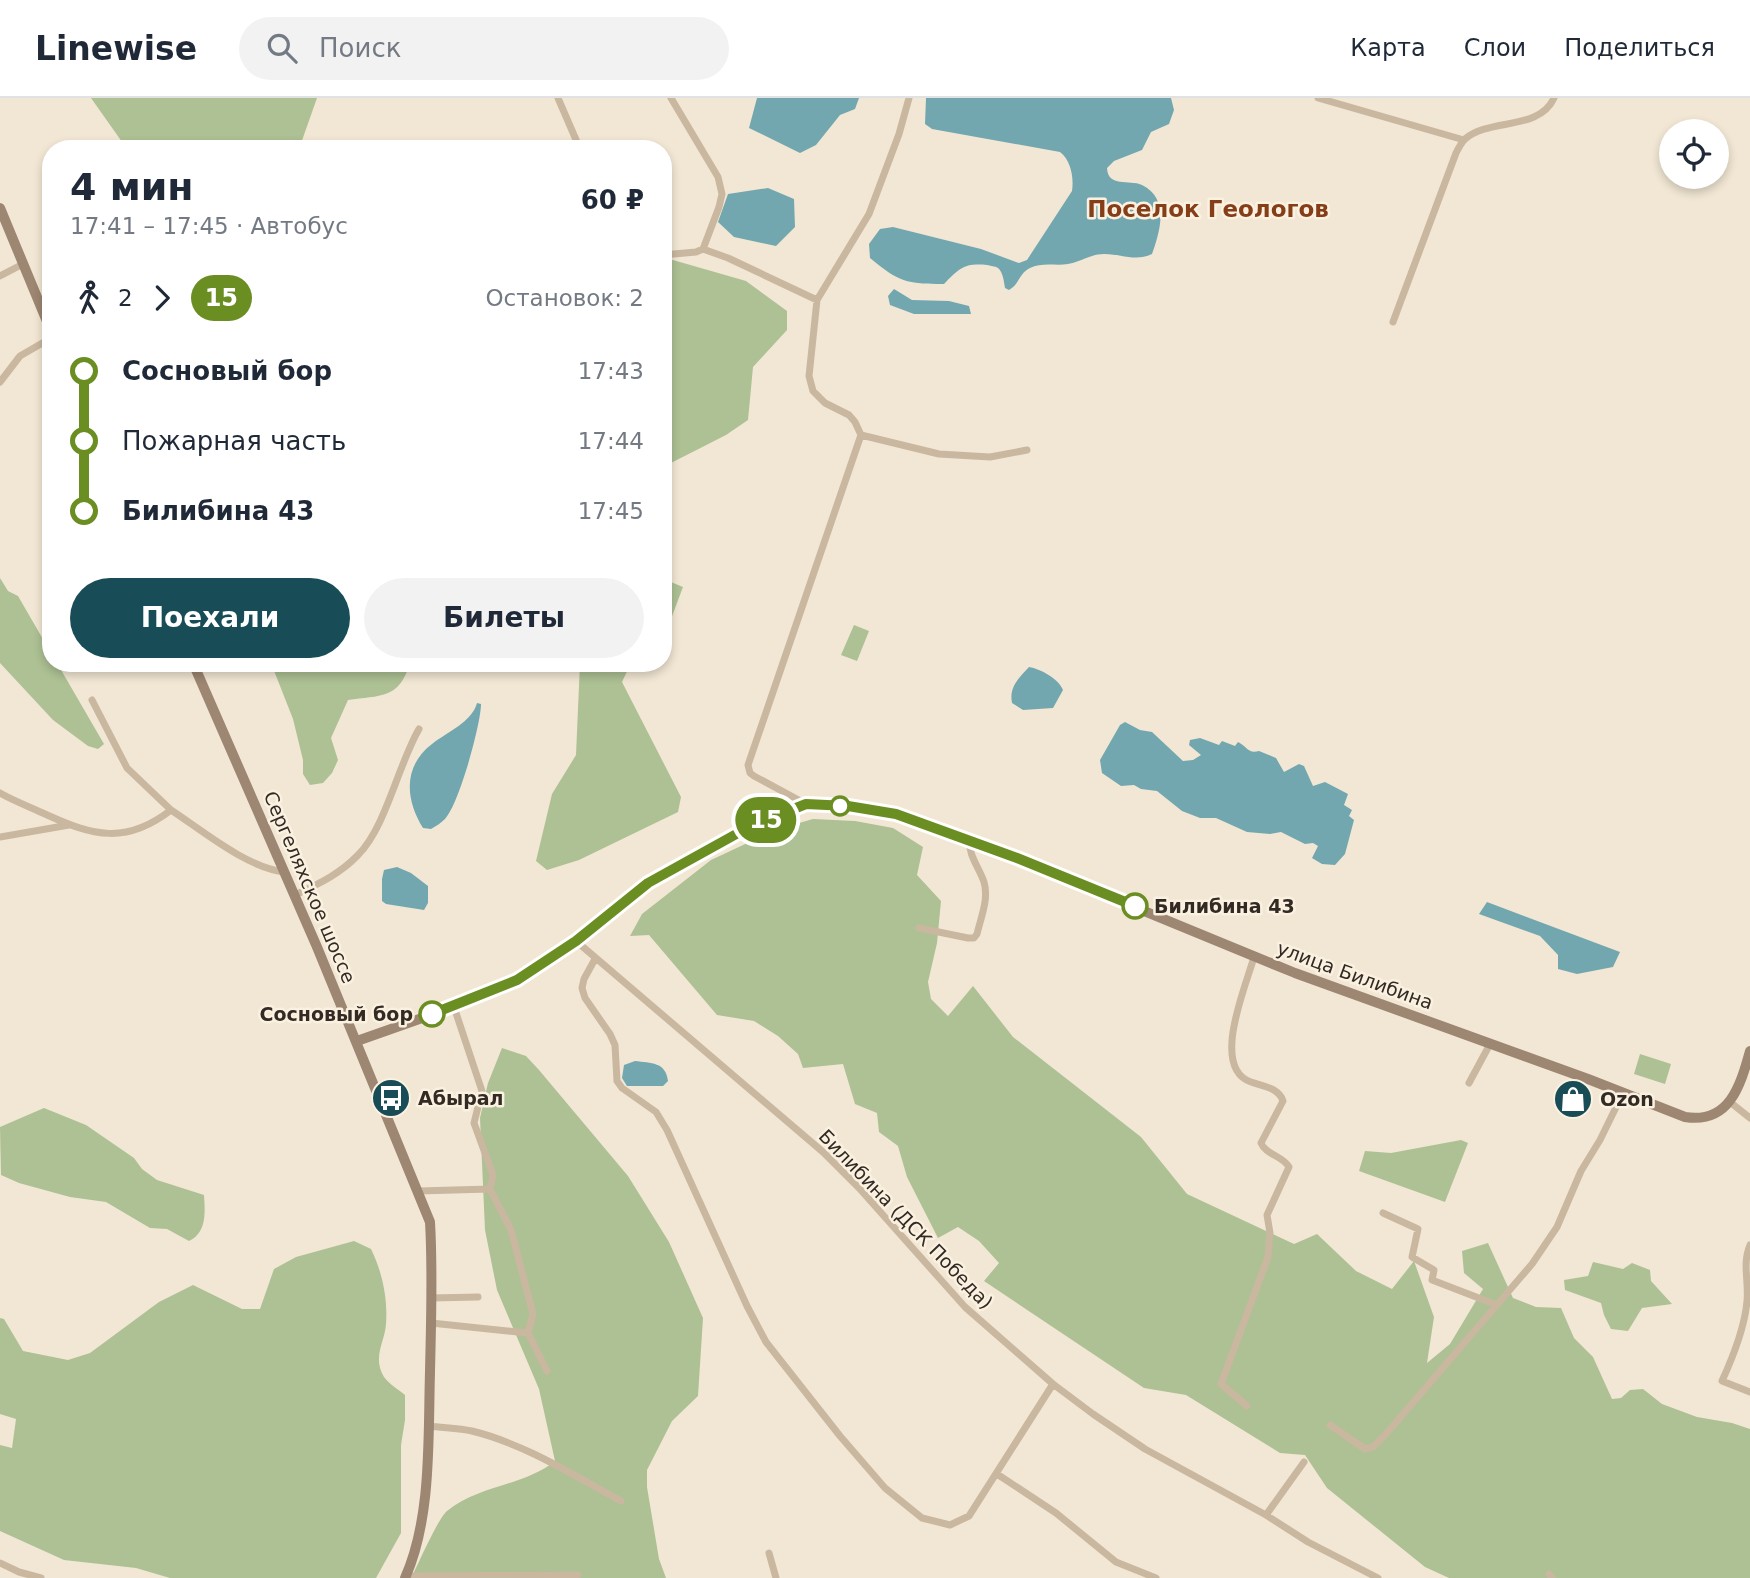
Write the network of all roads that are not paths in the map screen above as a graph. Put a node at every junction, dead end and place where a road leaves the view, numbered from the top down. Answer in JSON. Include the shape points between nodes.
{"nodes":[{"id":1,"x":558,"y":98,"type":"edge"},
{"id":2,"x":671,"y":98,"type":"edge"},
{"id":3,"x":909,"y":98,"type":"edge"},
{"id":4,"x":1318,"y":98,"type":"edge"},
{"id":5,"x":1554,"y":98,"type":"edge"},
{"id":6,"x":576,"y":140,"type":"edge"},
{"id":7,"x":1464,"y":140,"type":"junction"},
{"id":8,"x":0,"y":208,"type":"edge"},
{"id":9,"x":703,"y":249,"type":"junction"},
{"id":10,"x":672,"y":254,"type":"edge"},
{"id":11,"x":23,"y":264,"type":"junction"},
{"id":12,"x":0,"y":276,"type":"edge"},
{"id":13,"x":817,"y":300,"type":"junction"},
{"id":14,"x":42,"y":309,"type":"edge"},
{"id":15,"x":1393,"y":322,"type":"dead end"},
{"id":16,"x":42,"y":343,"type":"edge"},
{"id":17,"x":0,"y":382,"type":"edge"},
{"id":18,"x":861,"y":435,"type":"junction"},
{"id":19,"x":1027,"y":450,"type":"dead end"},
{"id":20,"x":196,"y":672,"type":"edge"},
{"id":21,"x":92,"y":700,"type":"dead end"},
{"id":22,"x":419,"y":729,"type":"dead end"},
{"id":23,"x":0,"y":793,"type":"edge"},
{"id":24,"x":806,"y":804,"type":"junction"},
{"id":25,"x":171,"y":810,"type":"junction"},
{"id":26,"x":70,"y":825,"type":"junction"},
{"id":27,"x":0,"y":837,"type":"edge"},
{"id":28,"x":969,"y":839,"type":"junction"},
{"id":29,"x":285,"y":872,"type":"junction"},
{"id":30,"x":295,"y":895,"type":"junction"},
{"id":31,"x":919,"y":928,"type":"dead end"},
{"id":32,"x":576,"y":941,"type":"junction"},
{"id":33,"x":1254,"y":957,"type":"junction"},
{"id":34,"x":595,"y":959,"type":"junction"},
{"id":35,"x":454,"y":1007,"type":"junction"},
{"id":36,"x":357,"y":1041,"type":"junction"},
{"id":37,"x":1490,"y":1044,"type":"junction"},
{"id":38,"x":1750,"y":1051,"type":"edge"},
{"id":39,"x":1469,"y":1083,"type":"dead end"},
{"id":40,"x":1623,"y":1093,"type":"junction"},
{"id":41,"x":1730,"y":1102,"type":"junction"},
{"id":42,"x":1750,"y":1118,"type":"edge"},
{"id":43,"x":490,"y":1189,"type":"junction"},
{"id":44,"x":419,"y":1191,"type":"junction"},
{"id":45,"x":1383,"y":1213,"type":"dead end"},
{"id":46,"x":1750,"y":1245,"type":"edge"},
{"id":47,"x":478,"y":1297,"type":"dead end"},
{"id":48,"x":431,"y":1298,"type":"junction"},
{"id":49,"x":1497,"y":1305,"type":"junction"},
{"id":50,"x":431,"y":1323,"type":"junction"},
{"id":51,"x":528,"y":1333,"type":"junction"},
{"id":52,"x":547,"y":1371,"type":"dead end"},
{"id":53,"x":1053,"y":1384,"type":"junction"},
{"id":54,"x":1750,"y":1392,"type":"edge"},
{"id":55,"x":1247,"y":1406,"type":"dead end"},
{"id":56,"x":1330,"y":1425,"type":"dead end"},
{"id":57,"x":429,"y":1426,"type":"junction"},
{"id":58,"x":1304,"y":1462,"type":"dead end"},
{"id":59,"x":997,"y":1474,"type":"junction"},
{"id":60,"x":621,"y":1501,"type":"dead end"},
{"id":61,"x":1266,"y":1515,"type":"junction"},
{"id":62,"x":769,"y":1553,"type":"dead end"},
{"id":63,"x":0,"y":1563,"type":"edge"},
{"id":64,"x":578,"y":1575,"type":"dead end"},
{"id":65,"x":406,"y":1577,"type":"edge"},
{"id":66,"x":41,"y":1578,"type":"edge"},
{"id":67,"x":776,"y":1578,"type":"edge"},
{"id":68,"x":1156,"y":1578,"type":"edge"},
{"id":69,"x":1378,"y":1578,"type":"edge"}],
"edges":[{"from":1,"to":6,"type":"street"},
{"from":2,"to":9,"type":"street","via":[[718,177],[722,194]]},
{"from":3,"to":13,"type":"street","via":[[869,214]]},
{"from":4,"to":7,"type":"street"},
{"from":5,"to":7,"type":"street","via":[[1537,115]]},
{"from":7,"to":15,"type":"street"},
{"from":8,"to":11,"type":"main road"},
{"from":9,"to":10,"type":"street"},
{"from":9,"to":13,"type":"street"},
{"from":11,"to":12,"type":"street"},
{"from":11,"to":14,"type":"main road"},
{"from":13,"to":18,"type":"street","via":[[810,376],[813,391],[849,415]]},
{"from":16,"to":17,"type":"street","via":[[20,356]]},
{"from":18,"to":19,"type":"street","via":[[939,454],[990,457]]},
{"from":18,"to":24,"type":"street","via":[[748,765],[754,776]]},
{"from":20,"to":29,"type":"main road","name":"Сергеляхское шоссе"},
{"from":21,"to":25,"type":"street","via":[[127,768]]},
{"from":22,"to":30,"type":"street","via":[[373,834],[360,853],[327,880]]},
{"from":23,"to":26,"type":"street"},
{"from":24,"to":28,"type":"main road","name":"улица Билибина","via":[[896,814]]},
{"from":24,"to":32,"type":"main road","name":"улица Билибина","via":[[749,827],[648,883]]},
{"from":25,"to":26,"type":"street","via":[[141,829],[123,834]]},
{"from":25,"to":29,"type":"street","via":[[256,864]]},
{"from":26,"to":27,"type":"street"},
{"from":28,"to":31,"type":"street","via":[[969,852],[985,884],[977,934],[968,938]]},
{"from":28,"to":33,"type":"main road","name":"улица Билибина"},
{"from":29,"to":30,"type":"main road","name":"Сергеляхское шоссе"},
{"from":30,"to":36,"type":"main road","name":"Сергеляхское шоссе"},
{"from":32,"to":34,"type":"street","name":"Билибина (ДСК Победа)"},
{"from":32,"to":35,"type":"main road","name":"улица Билибина","via":[[517,980]]},
{"from":33,"to":37,"type":"main road","name":"улица Билибина"},
{"from":33,"to":55,"type":"street","via":[[1230,1042],[1232,1060],[1246,1080],[1281,1096],[1283,1101],[1261,1143],[1289,1167],[1267,1215],[1268,1257],[1221,1384]]},
{"from":34,"to":53,"type":"street","name":"Билибина (ДСК Победа)","via":[[823,1152],[965,1307]]},
{"from":34,"to":59,"type":"street","via":[[582,988],[615,1045],[617,1081],[656,1112],[667,1130],[747,1306],[794,1380],[885,1488],[922,1518],[950,1525],[959,1522],[969,1516]]},
{"from":35,"to":36,"type":"main road","name":"улица Билибина"},
{"from":35,"to":43,"type":"street","via":[[482,1091],[474,1123],[493,1175]]},
{"from":36,"to":44,"type":"main road","name":"Сергеляхское шоссе"},
{"from":37,"to":39,"type":"street"},
{"from":37,"to":40,"type":"main road","name":"улица Билибина"},
{"from":38,"to":41,"type":"main road"},
{"from":40,"to":41,"type":"main road","name":"улица Билибина","via":[[1701,1119],[1715,1115]]},
{"from":40,"to":49,"type":"street","via":[[1581,1171],[1558,1227]]},
{"from":41,"to":42,"type":"street"},
{"from":43,"to":44,"type":"street"},
{"from":43,"to":51,"type":"street","via":[[511,1230],[533,1314]]},
{"from":44,"to":48,"type":"main road","name":"Сергеляхское шоссе","via":[[430,1222]]},
{"from":45,"to":49,"type":"street","via":[[1418,1229],[1412,1257],[1434,1270],[1432,1280]]},
{"from":46,"to":54,"type":"street","via":[[1745,1266],[1747,1304],[1722,1381]]},
{"from":47,"to":48,"type":"street"},
{"from":48,"to":50,"type":"main road","name":"Сергеляхское шоссе"},
{"from":49,"to":56,"type":"street","via":[[1373,1447],[1365,1449]]},
{"from":50,"to":51,"type":"street"},
{"from":50,"to":57,"type":"main road","name":"Сергеляхское шоссе"},
{"from":51,"to":52,"type":"street"},
{"from":53,"to":59,"type":"street"},
{"from":53,"to":61,"type":"street","name":"Билибина (ДСК Победа)","via":[[1145,1449]]},
{"from":57,"to":60,"type":"street","via":[[489,1436]]},
{"from":57,"to":65,"type":"main road","name":"Сергеляхское шоссе","via":[[422,1530]]},
{"from":58,"to":61,"type":"street"},
{"from":59,"to":68,"type":"street","via":[[1056,1513],[1116,1562]]},
{"from":61,"to":69,"type":"street","name":"Билибина (ДСК Победа)"},
{"from":62,"to":67,"type":"street"},
{"from":63,"to":66,"type":"street"},
{"from":64,"to":65,"type":"street"}]}
